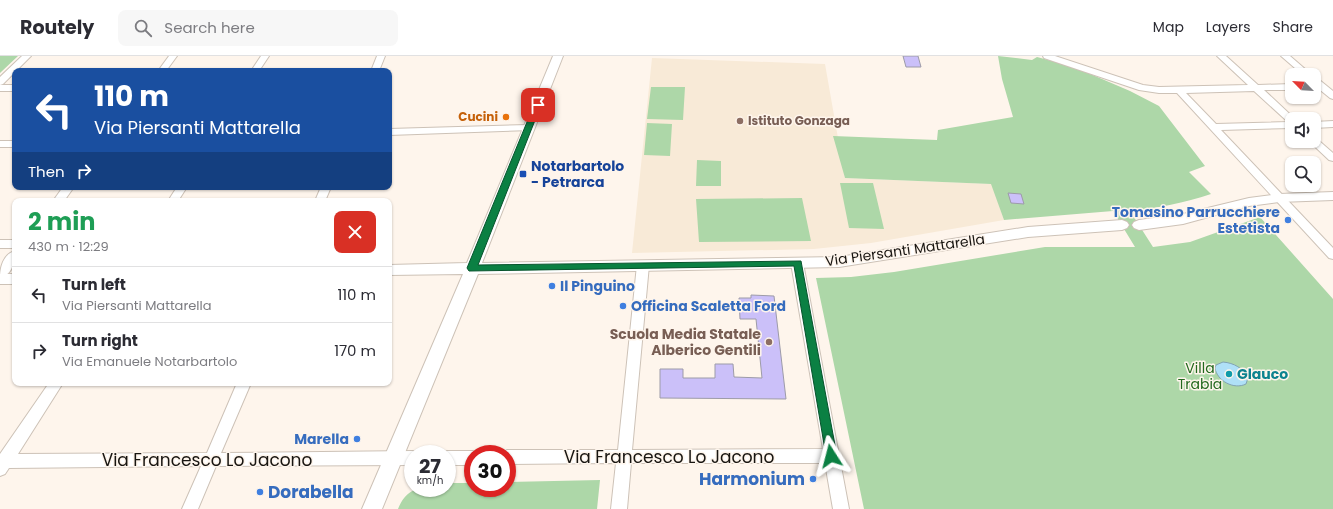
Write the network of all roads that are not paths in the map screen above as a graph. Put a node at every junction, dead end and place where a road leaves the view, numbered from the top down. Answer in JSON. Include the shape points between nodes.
{"nodes":[{"id":1,"x":27,"y":56,"type":"edge"},
{"id":2,"x":173,"y":56,"type":"edge"},
{"id":3,"x":265,"y":56,"type":"edge"},
{"id":4,"x":381,"y":56,"type":"edge"},
{"id":5,"x":558,"y":56,"type":"edge"},
{"id":6,"x":1047,"y":56,"type":"edge"},
{"id":7,"x":1072,"y":56,"type":"edge"},
{"id":8,"x":1221,"y":56,"type":"edge"},
{"id":9,"x":1285,"y":56,"type":"edge"},
{"id":10,"x":1081,"y":66,"type":"junction"},
{"id":11,"x":15,"y":68,"type":"edge"},
{"id":12,"x":164,"y":68,"type":"edge"},
{"id":13,"x":257,"y":68,"type":"edge"},
{"id":14,"x":376,"y":68,"type":"edge"},
{"id":15,"x":1300,"y":68,"type":"edge"},
{"id":16,"x":12,"y":70,"type":"edge"},
{"id":17,"x":0,"y":82,"type":"edge"},
{"id":18,"x":1321,"y":86,"type":"edge"},
{"id":19,"x":1333,"y":86,"type":"edge"},
{"id":20,"x":1285,"y":87,"type":"edge"},
{"id":21,"x":0,"y":88,"type":"edge"},
{"id":22,"x":12,"y":88,"type":"edge"},
{"id":23,"x":1256,"y":88,"type":"junction"},
{"id":24,"x":1321,"y":88,"type":"edge"},
{"id":25,"x":1179,"y":90,"type":"junction"},
{"id":26,"x":1333,"y":96,"type":"edge"},
{"id":27,"x":1285,"y":115,"type":"edge"},
{"id":28,"x":1333,"y":124,"type":"edge"},
{"id":29,"x":1285,"y":125,"type":"edge"},
{"id":30,"x":1321,"y":125,"type":"edge"},
{"id":31,"x":1214,"y":127,"type":"junction"},
{"id":32,"x":528,"y":128,"type":"junction"},
{"id":33,"x":392,"y":132,"type":"edge"},
{"id":34,"x":0,"y":144,"type":"edge"},
{"id":35,"x":12,"y":144,"type":"edge"},
{"id":36,"x":1321,"y":147,"type":"edge"},
{"id":37,"x":1333,"y":158,"type":"edge"},
{"id":38,"x":67,"y":190,"type":"edge"},
{"id":39,"x":1333,"y":196,"type":"edge"},
{"id":40,"x":60,"y":198,"type":"edge"},
{"id":41,"x":1279,"y":198,"type":"junction"},
{"id":42,"x":1122,"y":225,"type":"dead end"},
{"id":43,"x":1139,"y":225,"type":"dead end"},
{"id":44,"x":0,"y":244,"type":"edge"},
{"id":45,"x":12,"y":244,"type":"edge"},
{"id":46,"x":1333,"y":255,"type":"edge"},
{"id":47,"x":12,"y":260,"type":"edge"},
{"id":48,"x":797,"y":263,"type":"junction"},
{"id":49,"x":643,"y":265,"type":"junction"},
{"id":50,"x":472,"y":268,"type":"junction"},
{"id":51,"x":392,"y":270,"type":"edge"},
{"id":52,"x":0,"y":274,"type":"edge"},
{"id":53,"x":0,"y":279,"type":"edge"},
{"id":54,"x":12,"y":279,"type":"edge"},
{"id":55,"x":54,"y":386,"type":"edge"},
{"id":56,"x":243,"y":386,"type":"edge"},
{"id":57,"x":831,"y":456,"type":"junction"},
{"id":58,"x":516,"y":457,"type":"edge"},
{"id":59,"x":625,"y":457,"type":"junction"},
{"id":60,"x":393,"y":458,"type":"junction"},
{"id":61,"x":404,"y":458,"type":"edge"},
{"id":62,"x":211,"y":460,"type":"junction"},
{"id":63,"x":2,"y":464,"type":"edge"},
{"id":64,"x":190,"y":509,"type":"edge"},
{"id":65,"x":372,"y":509,"type":"edge"},
{"id":66,"x":620,"y":509,"type":"edge"},
{"id":67,"x":841,"y":509,"type":"edge"}],
"edges":[{"from":1,"to":11,"type":"street"},
{"from":2,"to":12,"type":"street"},
{"from":3,"to":13,"type":"street"},
{"from":4,"to":14,"type":"street"},
{"from":5,"to":32,"type":"street"},
{"from":6,"to":10,"type":"street"},
{"from":7,"to":10,"type":"street"},
{"from":8,"to":23,"type":"street"},
{"from":9,"to":15,"type":"street"},
{"from":10,"to":25,"type":"street","via":[[1142,88]]},
{"from":16,"to":17,"type":"street"},
{"from":18,"to":19,"type":"street"},
{"from":20,"to":23,"type":"street"},
{"from":21,"to":22,"type":"street"},
{"from":23,"to":25,"type":"street"},
{"from":23,"to":27,"type":"street"},
{"from":24,"to":26,"type":"street"},
{"from":25,"to":31,"type":"street"},
{"from":28,"to":30,"type":"street"},
{"from":29,"to":31,"type":"street"},
{"from":31,"to":41,"type":"street"},
{"from":32,"to":33,"type":"street"},
{"from":32,"to":50,"type":"street"},
{"from":34,"to":35,"type":"street"},
{"from":36,"to":37,"type":"street"},
{"from":38,"to":40,"type":"street"},
{"from":39,"to":41,"type":"street"},
{"from":41,"to":43,"type":"street","via":[[1228,206],[1177,220]]},
{"from":41,"to":46,"type":"street"},
{"from":42,"to":48,"type":"street","name":"Via Piersanti Mattarella","via":[[1028,232],[870,258]]},
{"from":44,"to":45,"type":"street"},
{"from":47,"to":52,"type":"street"},
{"from":48,"to":49,"type":"street","name":"Via Piersanti Mattarella"},
{"from":48,"to":57,"type":"street"},
{"from":49,"to":50,"type":"street","name":"Via Piersanti Mattarella"},
{"from":49,"to":59,"type":"street"},
{"from":50,"to":51,"type":"street","name":"Via Piersanti Mattarella"},
{"from":50,"to":60,"type":"street"},
{"from":53,"to":54,"type":"street"},
{"from":55,"to":63,"type":"street"},
{"from":56,"to":62,"type":"street"},
{"from":57,"to":59,"type":"street","name":"Via Francesco Lo Jacono"},
{"from":57,"to":67,"type":"street"},
{"from":58,"to":59,"type":"street","name":"Via Francesco Lo Jacono"},
{"from":59,"to":66,"type":"street"},
{"from":60,"to":61,"type":"street","name":"Via Francesco Lo Jacono"},
{"from":60,"to":62,"type":"street","name":"Via Francesco Lo Jacono"},
{"from":60,"to":65,"type":"street"},
{"from":62,"to":63,"type":"street","name":"Via Francesco Lo Jacono"},
{"from":62,"to":64,"type":"street"}]}
